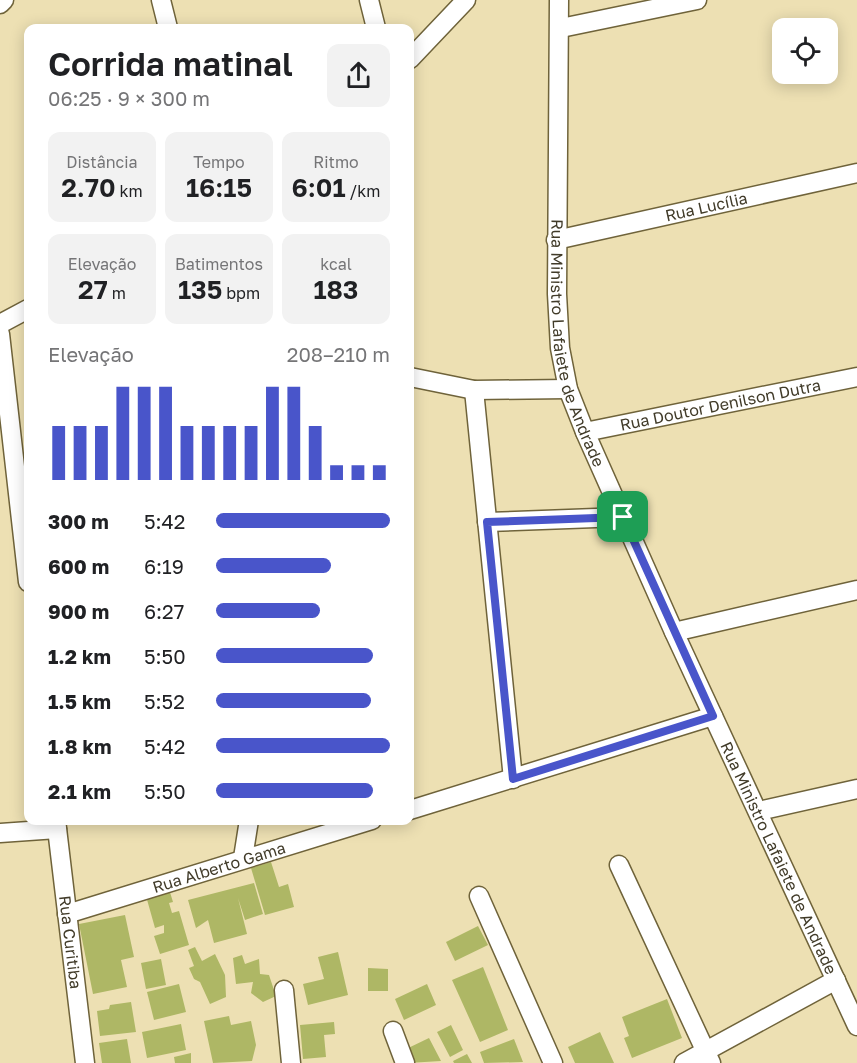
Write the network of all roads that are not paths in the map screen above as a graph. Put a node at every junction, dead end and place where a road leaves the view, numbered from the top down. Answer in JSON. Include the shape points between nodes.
{"nodes":[{"id":1,"x":4,"y":0,"type":"edge"},
{"id":2,"x":161,"y":0,"type":"edge"},
{"id":3,"x":369,"y":0,"type":"edge"},
{"id":4,"x":466,"y":0,"type":"edge"},
{"id":5,"x":559,"y":0,"type":"edge"},
{"id":6,"x":697,"y":0,"type":"edge"},
{"id":7,"x":0,"y":4,"type":"edge"},
{"id":8,"x":167,"y":24,"type":"edge"},
{"id":9,"x":375,"y":24,"type":"edge"},
{"id":10,"x":561,"y":28,"type":"junction"},
{"id":11,"x":414,"y":55,"type":"edge"},
{"id":12,"x":857,"y":173,"type":"edge"},
{"id":13,"x":556,"y":240,"type":"junction"},
{"id":14,"x":24,"y":311,"type":"edge"},
{"id":15,"x":0,"y":324,"type":"edge"},
{"id":16,"x":0,"y":334,"type":"edge"},
{"id":17,"x":857,"y":377,"type":"edge"},
{"id":18,"x":414,"y":378,"type":"edge"},
{"id":19,"x":568,"y":389,"type":"junction"},
{"id":20,"x":474,"y":390,"type":"junction"},
{"id":21,"x":585,"y":432,"type":"junction"},
{"id":22,"x":623,"y":517,"type":"junction"},
{"id":23,"x":487,"y":522,"type":"junction"},
{"id":24,"x":24,"y":547,"type":"edge"},
{"id":25,"x":857,"y":590,"type":"edge"},
{"id":26,"x":674,"y":632,"type":"junction"},
{"id":27,"x":713,"y":716,"type":"junction"},
{"id":28,"x":513,"y":779,"type":"junction"},
{"id":29,"x":857,"y":789,"type":"edge"},
{"id":30,"x":414,"y":809,"type":"edge"},
{"id":31,"x":759,"y":811,"type":"junction"},
{"id":32,"x":56,"y":825,"type":"edge"},
{"id":33,"x":248,"y":825,"type":"edge"},
{"id":34,"x":355,"y":825,"type":"edge"},
{"id":35,"x":0,"y":833,"type":"edge"},
{"id":36,"x":243,"y":858,"type":"junction"},
{"id":37,"x":619,"y":865,"type":"dead end"},
{"id":38,"x":479,"y":896,"type":"dead end"},
{"id":39,"x":66,"y":914,"type":"junction"},
{"id":40,"x":836,"y":980,"type":"junction"},
{"id":41,"x":284,"y":990,"type":"dead end"},
{"id":42,"x":857,"y":1026,"type":"edge"},
{"id":43,"x":393,"y":1031,"type":"dead end"},
{"id":44,"x":708,"y":1058,"type":"edge"},
{"id":45,"x":85,"y":1063,"type":"edge"},
{"id":46,"x":291,"y":1063,"type":"edge"},
{"id":47,"x":405,"y":1063,"type":"edge"},
{"id":48,"x":553,"y":1063,"type":"edge"},
{"id":49,"x":684,"y":1063,"type":"edge"}],
"edges":[{"from":1,"to":7,"type":"street"},
{"from":2,"to":8,"type":"street"},
{"from":3,"to":9,"type":"street"},
{"from":4,"to":11,"type":"street"},
{"from":5,"to":10,"type":"street","name":"Rua Ministro Lafaiete de Andrade"},
{"from":6,"to":10,"type":"street"},
{"from":10,"to":13,"type":"street","name":"Rua Ministro Lafaiete de Andrade"},
{"from":12,"to":13,"type":"street","name":"Rua Lucília"},
{"from":13,"to":19,"type":"street","name":"Rua Ministro Lafaiete de Andrade","via":[[560,348]]},
{"from":14,"to":15,"type":"street"},
{"from":16,"to":24,"type":"street"},
{"from":17,"to":21,"type":"street","name":"Rua Doutor Denilson Dutra"},
{"from":18,"to":20,"type":"street"},
{"from":19,"to":20,"type":"street"},
{"from":19,"to":21,"type":"street","name":"Rua Ministro Lafaiete de Andrade"},
{"from":20,"to":23,"type":"street"},
{"from":21,"to":22,"type":"street","name":"Rua Ministro Lafaiete de Andrade"},
{"from":22,"to":23,"type":"street"},
{"from":22,"to":26,"type":"street","name":"Rua Ministro Lafaiete de Andrade"},
{"from":23,"to":28,"type":"street"},
{"from":25,"to":26,"type":"street"},
{"from":26,"to":27,"type":"street","name":"Rua Ministro Lafaiete de Andrade"},
{"from":27,"to":28,"type":"street"},
{"from":27,"to":31,"type":"street","name":"Rua Ministro Lafaiete de Andrade"},
{"from":28,"to":30,"type":"street"},
{"from":29,"to":31,"type":"street"},
{"from":31,"to":40,"type":"street","name":"Rua Ministro Lafaiete de Andrade"},
{"from":32,"to":35,"type":"street"},
{"from":32,"to":39,"type":"street","name":"Rua Curitiba"},
{"from":33,"to":36,"type":"street"},
{"from":34,"to":36,"type":"street","name":"Rua Alberto Gama"},
{"from":36,"to":39,"type":"street","name":"Rua Alberto Gama"},
{"from":37,"to":44,"type":"street"},
{"from":38,"to":48,"type":"street"},
{"from":39,"to":45,"type":"street","name":"Rua Curitiba"},
{"from":40,"to":42,"type":"street","name":"Rua Ministro Lafaiete de Andrade"},
{"from":40,"to":44,"type":"street"},
{"from":41,"to":46,"type":"street"},
{"from":43,"to":47,"type":"street"},
{"from":44,"to":49,"type":"street"}]}
